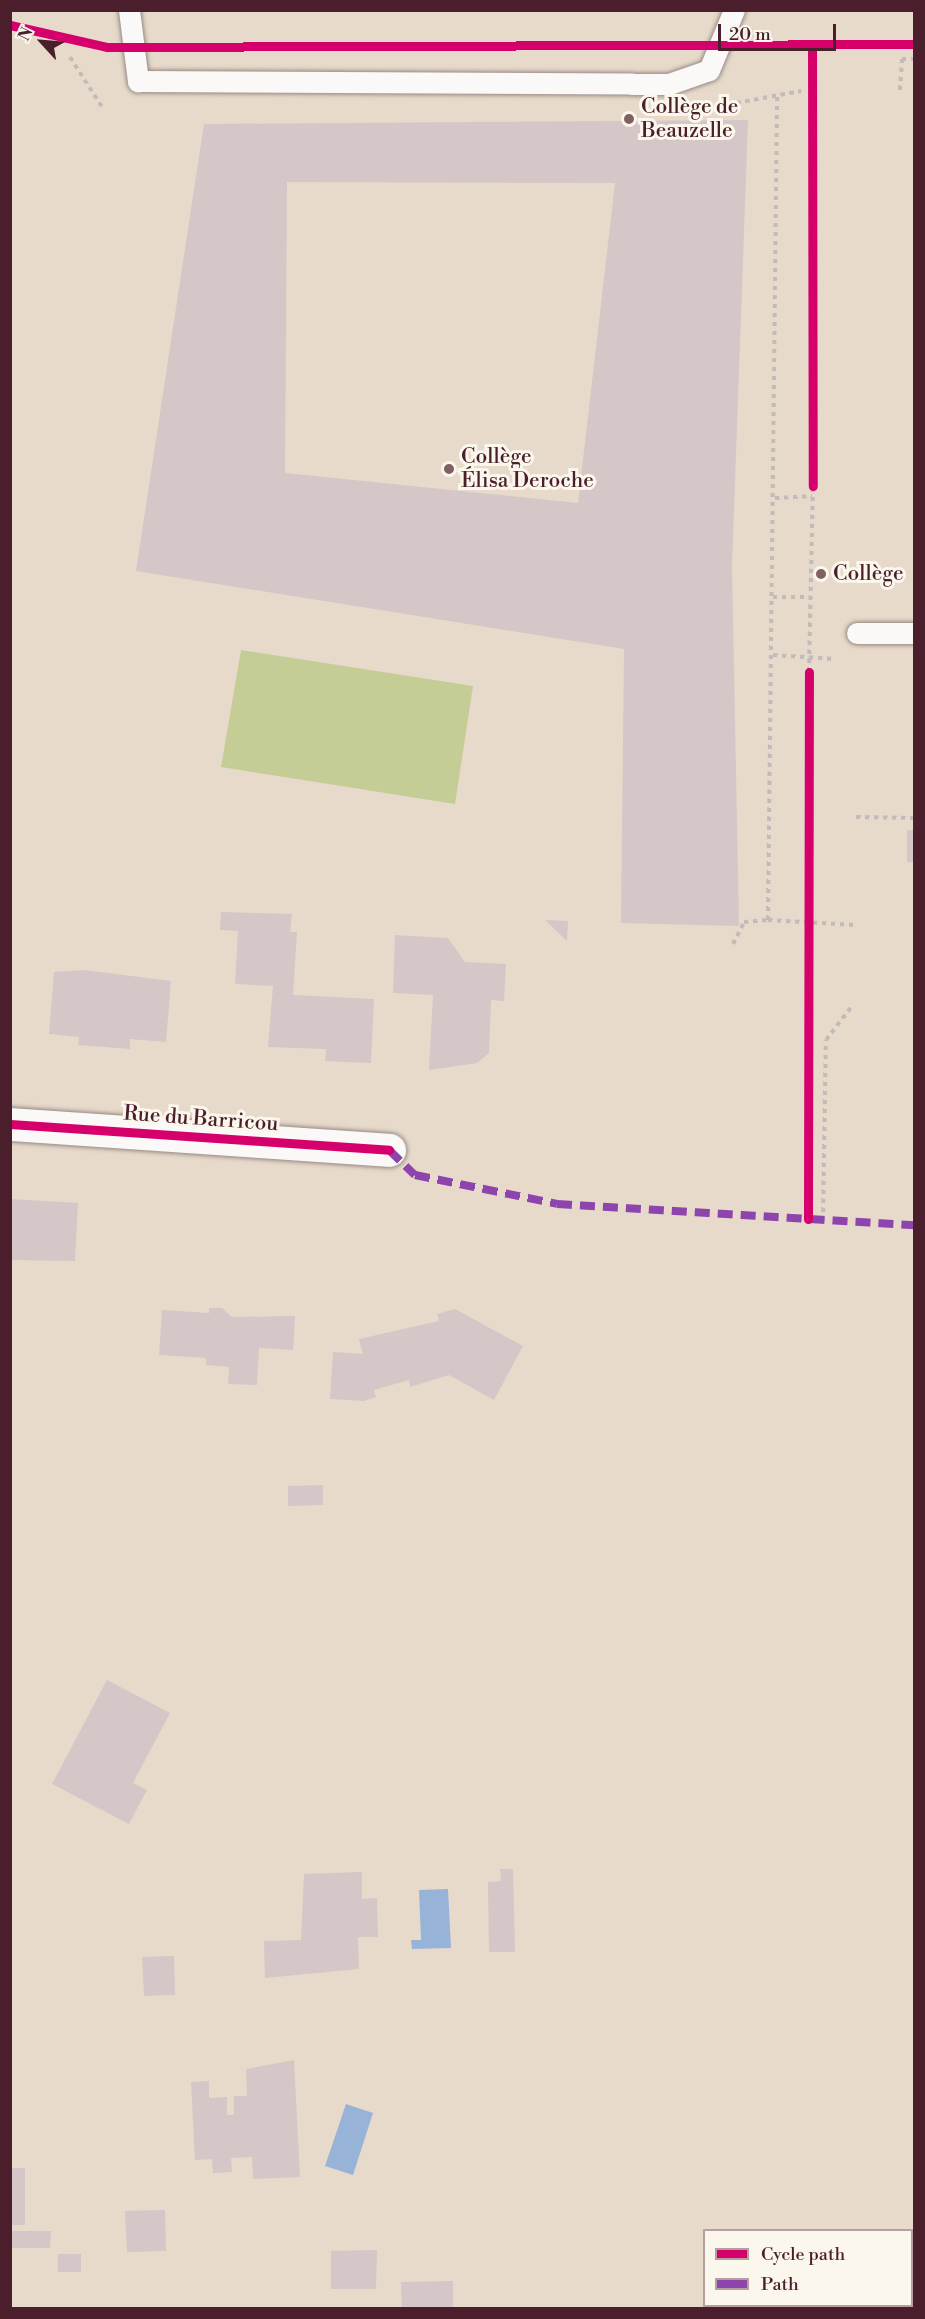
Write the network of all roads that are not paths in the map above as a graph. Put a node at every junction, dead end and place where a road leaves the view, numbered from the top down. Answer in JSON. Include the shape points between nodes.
{"nodes":[{"id":1,"x":129,"y":10,"type":"edge"},
{"id":2,"x":734,"y":10,"type":"edge"},
{"id":3,"x":857,"y":633,"type":"dead end"},
{"id":4,"x":915,"y":633,"type":"edge"},
{"id":5,"x":10,"y":1124,"type":"edge"},
{"id":6,"x":389,"y":1150,"type":"dead end"}],
"edges":[{"from":1,"to":2,"type":"lane","via":[[138,81],[632,84],[669,84],[709,70]]},
{"from":3,"to":4,"type":"lane"},
{"from":5,"to":6,"type":"street","name":"Rue du Barricou"}]}
